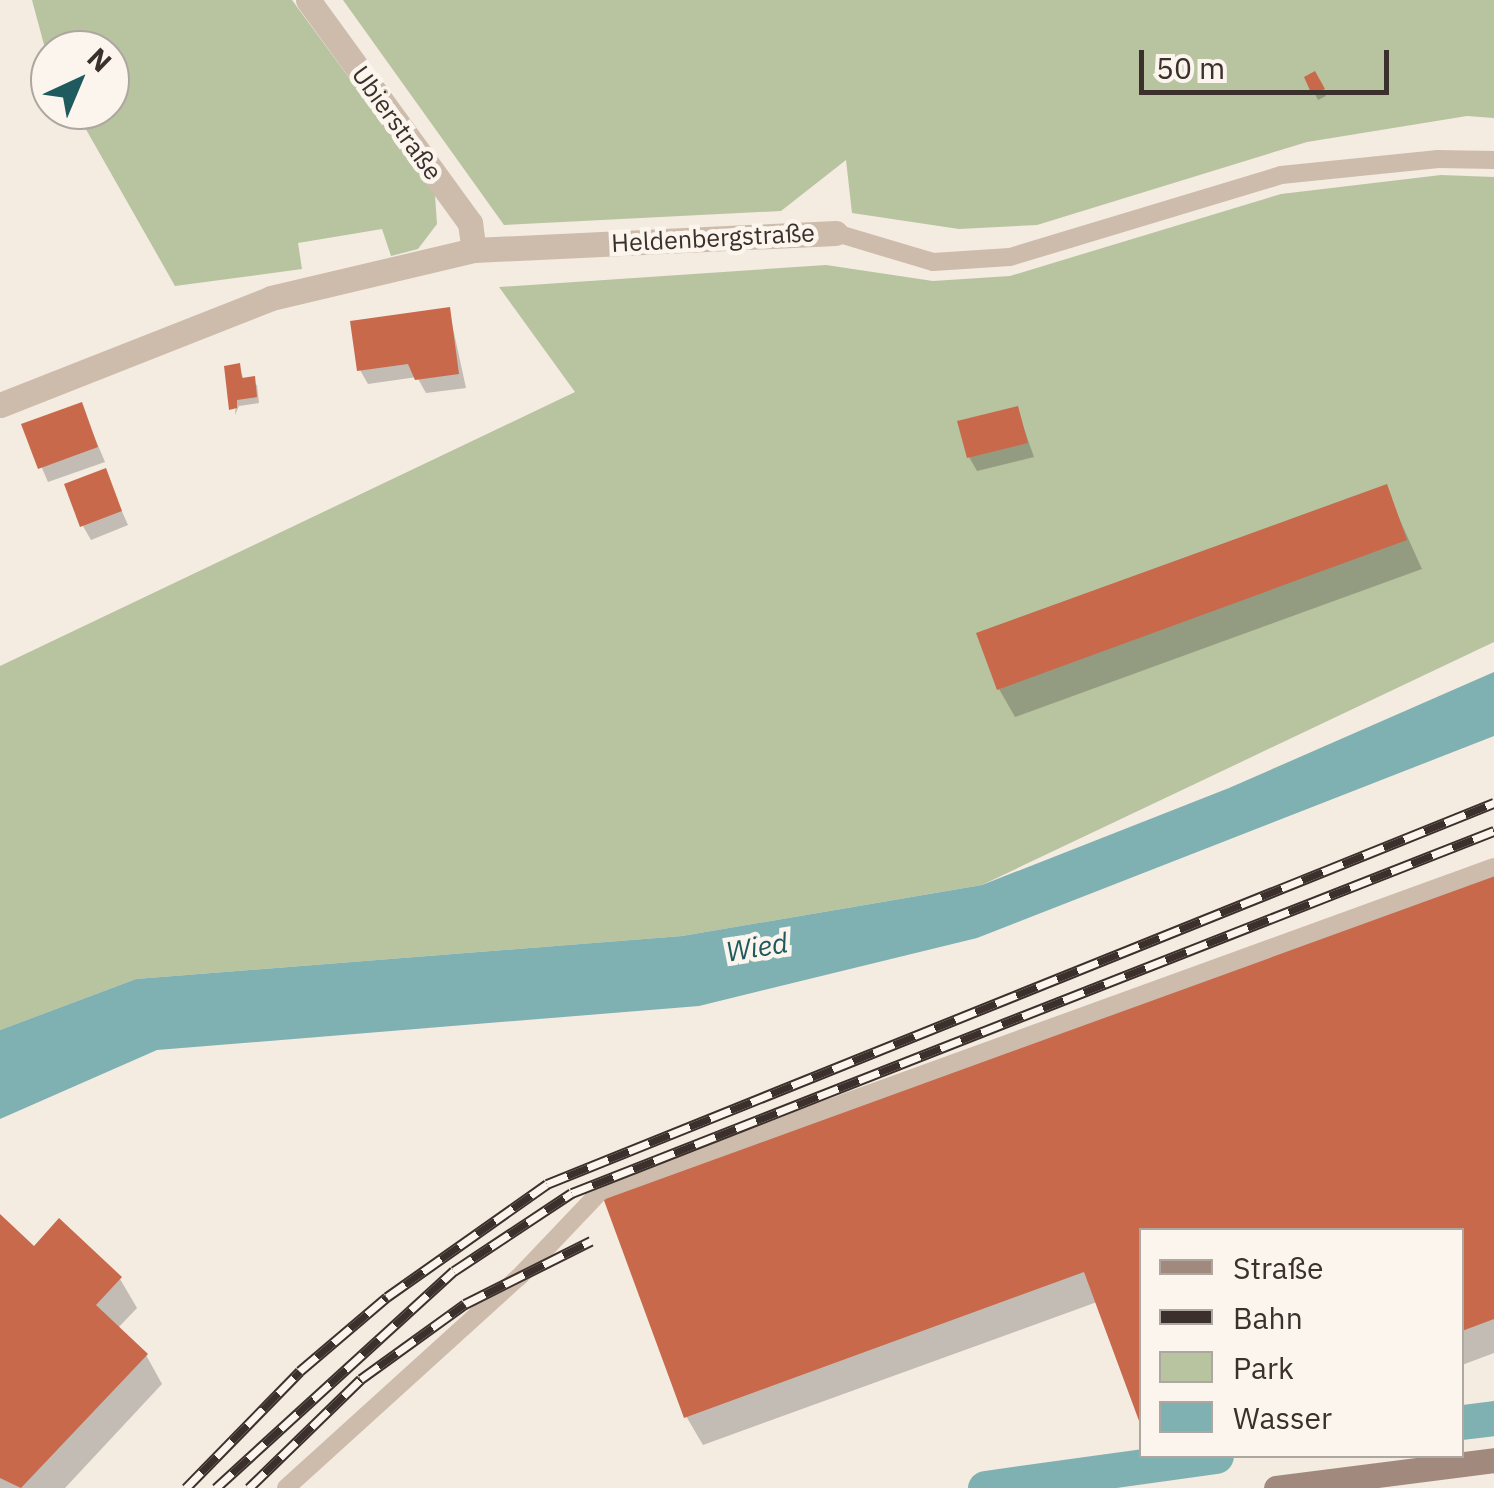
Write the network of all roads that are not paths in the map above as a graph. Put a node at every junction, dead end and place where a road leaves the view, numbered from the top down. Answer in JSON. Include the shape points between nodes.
{"nodes":[{"id":1,"x":308,"y":0,"type":"edge"},
{"id":2,"x":1494,"y":160,"type":"edge"},
{"id":3,"x":836,"y":234,"type":"joint"},
{"id":4,"x":474,"y":250,"type":"junction"},
{"id":5,"x":0,"y":404,"type":"edge"},
{"id":6,"x":1494,"y":867,"type":"edge"},
{"id":7,"x":1494,"y":1460,"type":"edge"},
{"id":8,"x":286,"y":1488,"type":"edge"},
{"id":9,"x":1276,"y":1488,"type":"edge"}],
"edges":[{"from":1,"to":4,"type":"street","name":"Ubierstraße","via":[[470,223]]},
{"from":2,"to":3,"type":"lane","name":"Heldenbergstraße","via":[[1281,175],[1010,257],[933,262]]},
{"from":3,"to":4,"type":"street","name":"Heldenbergstraße"},
{"from":4,"to":5,"type":"street","name":"Heldenbergstraße","via":[[271,298]]},
{"from":6,"to":8,"type":"lane","via":[[601,1192],[519,1277]]},
{"from":7,"to":9,"type":"main road"}]}
